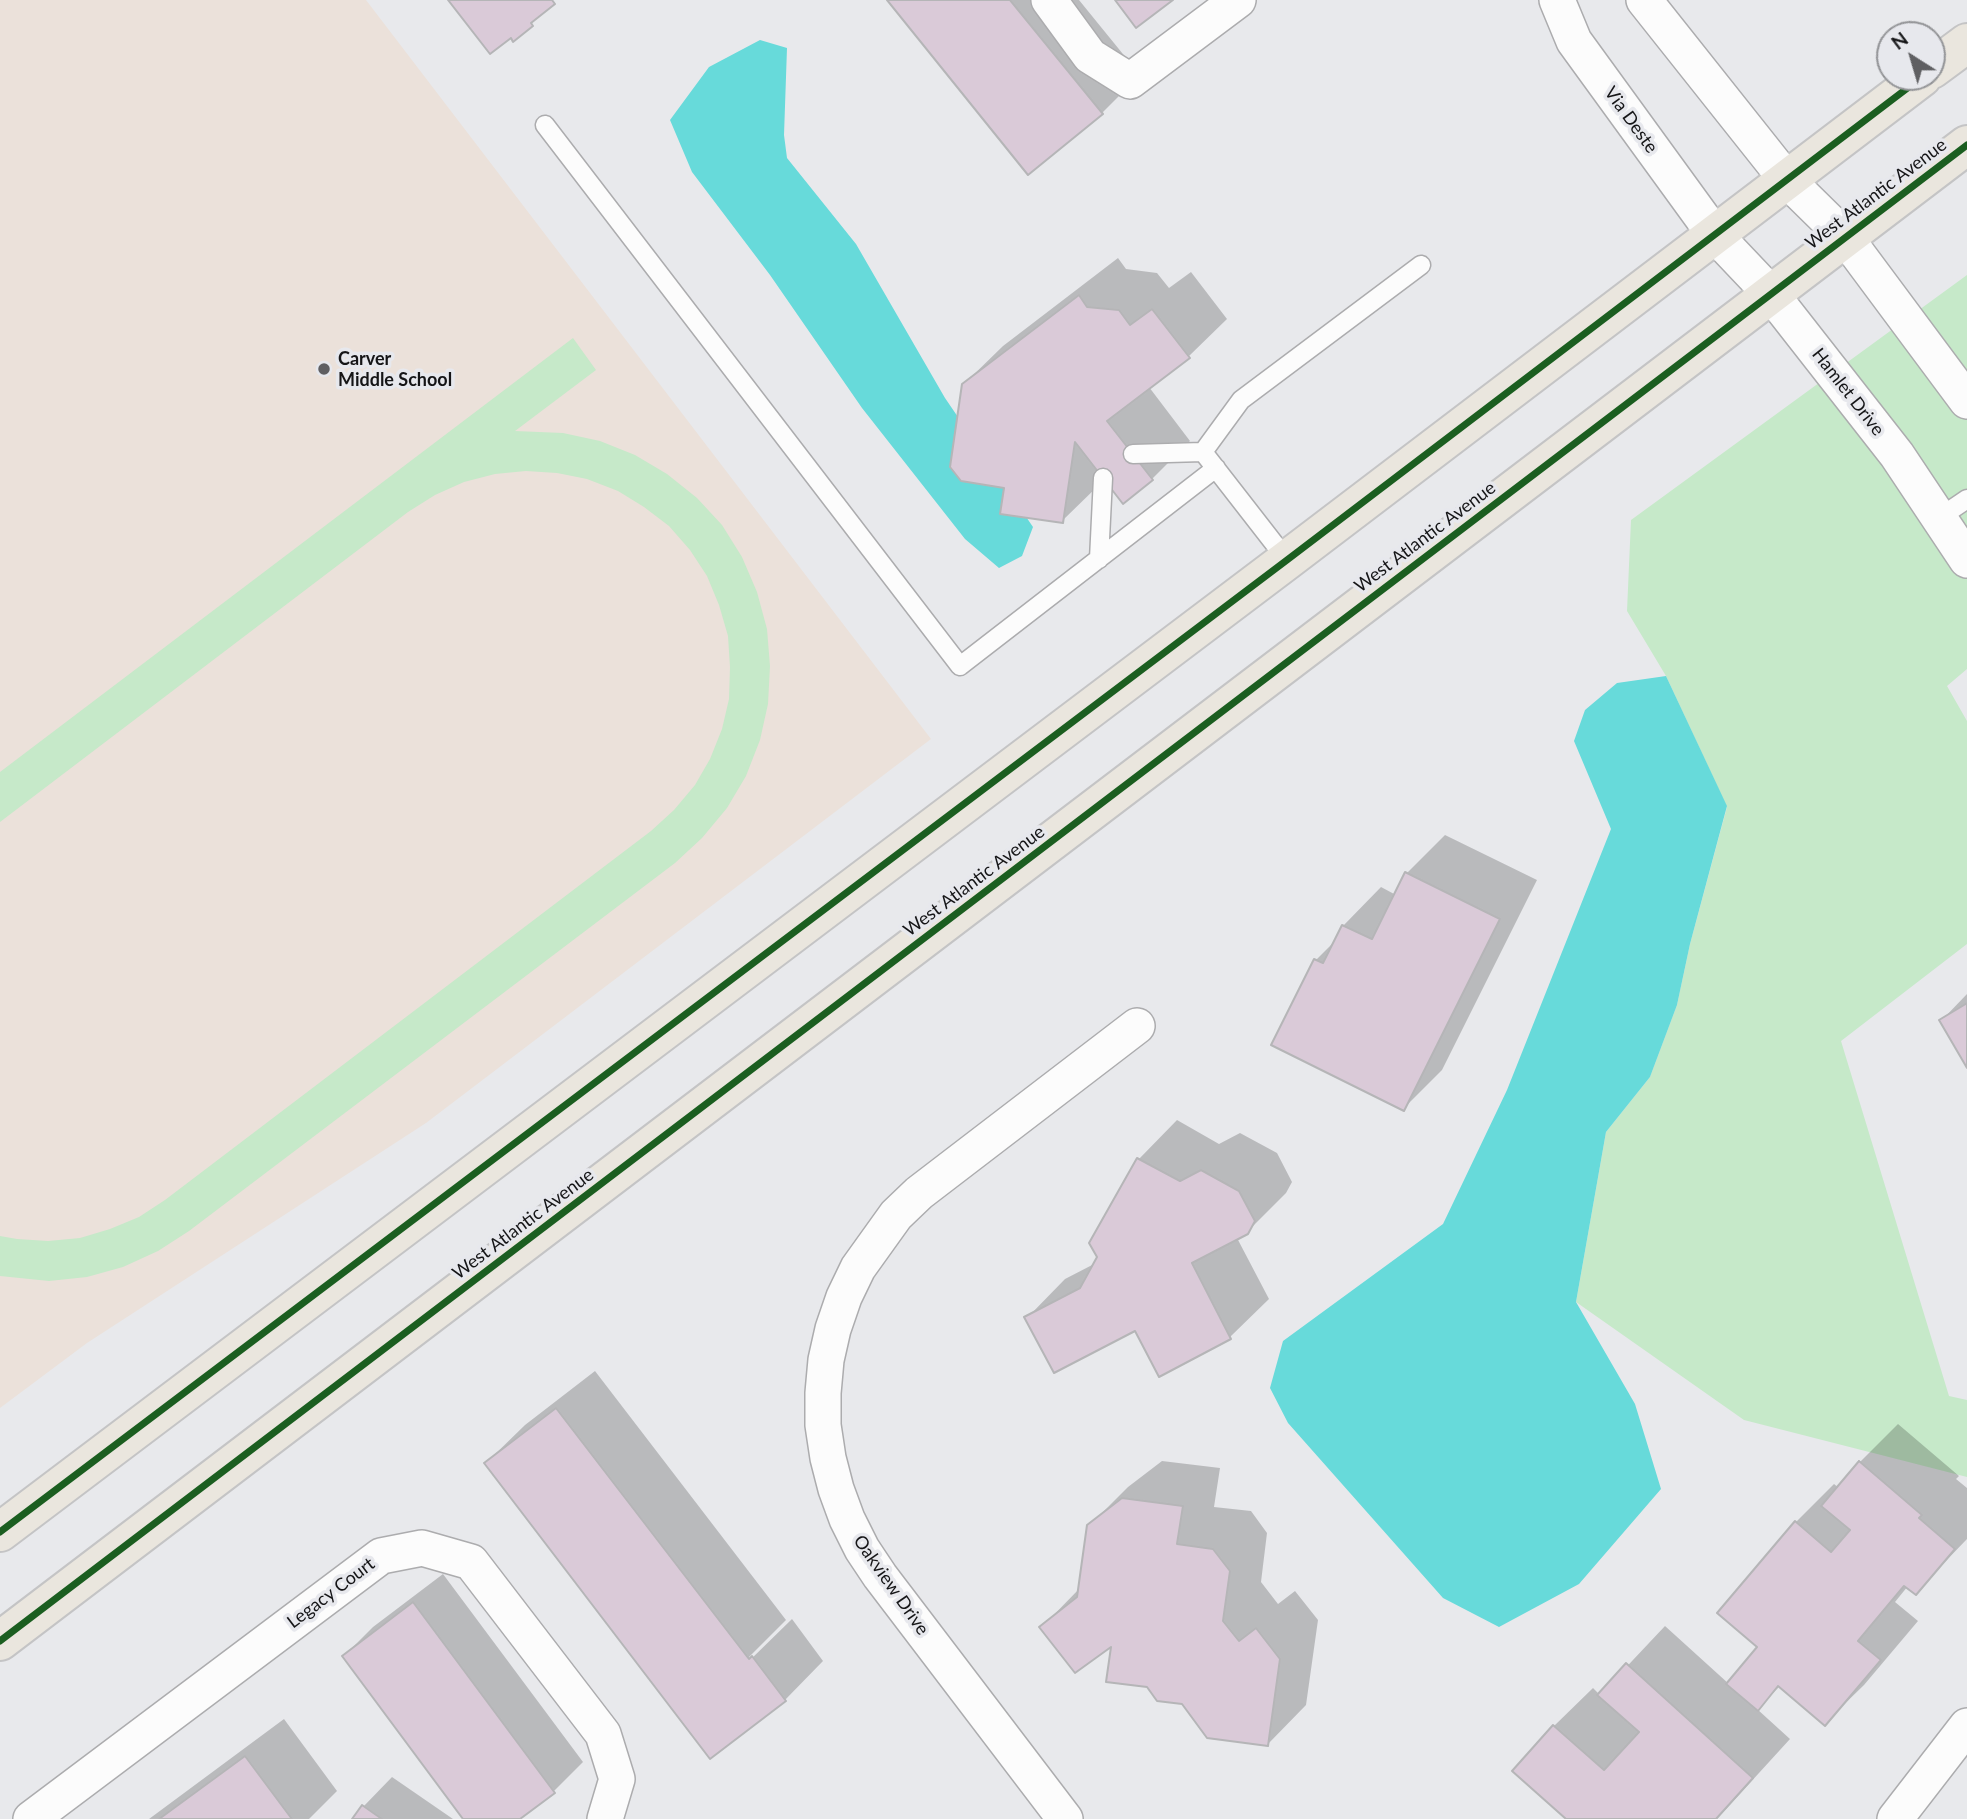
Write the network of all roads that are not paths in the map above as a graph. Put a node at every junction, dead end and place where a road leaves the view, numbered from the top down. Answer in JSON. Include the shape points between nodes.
{"nodes":[{"id":1,"x":1049,"y":0,"type":"edge"},
{"id":2,"x":1238,"y":0,"type":"edge"},
{"id":3,"x":1557,"y":0,"type":"edge"},
{"id":4,"x":1644,"y":0,"type":"edge"},
{"id":5,"x":1967,"y":43,"type":"edge"},
{"id":6,"x":1946,"y":59,"type":"edge"},
{"id":7,"x":1904,"y":91,"type":"edge"},
{"id":8,"x":545,"y":125,"type":"dead end"},
{"id":9,"x":1967,"y":145,"type":"edge"},
{"id":10,"x":1787,"y":180,"type":"junction"},
{"id":11,"x":1715,"y":235,"type":"junction"},
{"id":12,"x":1846,"y":237,"type":"junction"},
{"id":13,"x":1421,"y":265,"type":"dead end"},
{"id":14,"x":1771,"y":294,"type":"junction"},
{"id":15,"x":1967,"y":401,"type":"edge"},
{"id":16,"x":1203,"y":452,"type":"junction"},
{"id":17,"x":1133,"y":454,"type":"dead end"},
{"id":18,"x":1216,"y":468,"type":"junction"},
{"id":19,"x":1103,"y":478,"type":"dead end"},
{"id":20,"x":1953,"y":509,"type":"edge"},
{"id":21,"x":1099,"y":559,"type":"junction"},
{"id":22,"x":1967,"y":559,"type":"edge"},
{"id":23,"x":1287,"y":560,"type":"junction"},
{"id":24,"x":1137,"y":1026,"type":"dead end"},
{"id":25,"x":0,"y":1532,"type":"edge"},
{"id":26,"x":0,"y":1641,"type":"edge"},
{"id":27,"x":1967,"y":1726,"type":"edge"},
{"id":28,"x":31,"y":1819,"type":"edge"},
{"id":29,"x":606,"y":1819,"type":"edge"},
{"id":30,"x":1065,"y":1819,"type":"edge"},
{"id":31,"x":1895,"y":1819,"type":"edge"}],
"edges":[{"from":1,"to":2,"type":"street","via":[[1090,56],[1130,81]]},
{"from":3,"to":11,"type":"street","name":"Via Deste","via":[[1574,41]]},
{"from":4,"to":10,"type":"street"},
{"from":5,"to":6,"type":"main road"},
{"from":7,"to":10,"type":"main road"},
{"from":8,"to":21,"type":"lane","via":[[960,666]]},
{"from":9,"to":12,"type":"main road","name":"West Atlantic Avenue"},
{"from":10,"to":11,"type":"main road"},
{"from":10,"to":12,"type":"street"},
{"from":11,"to":14,"type":"street","name":"Hamlet Drive"},
{"from":11,"to":23,"type":"main road"},
{"from":12,"to":14,"type":"main road","name":"West Atlantic Avenue"},
{"from":12,"to":15,"type":"street"},
{"from":13,"to":16,"type":"lane","via":[[1241,400]]},
{"from":14,"to":20,"type":"street","name":"Hamlet Drive","via":[[1897,455]]},
{"from":14,"to":26,"type":"main road","name":"West Atlantic Avenue"},
{"from":16,"to":17,"type":"lane"},
{"from":16,"to":18,"type":"lane"},
{"from":18,"to":21,"type":"lane"},
{"from":18,"to":23,"type":"lane"},
{"from":19,"to":21,"type":"lane"},
{"from":20,"to":22,"type":"street","name":"Hamlet Drive"},
{"from":23,"to":25,"type":"main road"},
{"from":24,"to":30,"type":"street","name":"Oakview Drive","via":[[896,1215],[858,1268],[844,1297],[828,1350],[823,1393],[830,1468],[862,1549]]},
{"from":27,"to":31,"type":"street"},
{"from":28,"to":29,"type":"street","name":"Legacy Court","via":[[381,1556],[422,1548],[471,1562],[603,1734],[617,1779]]}]}
